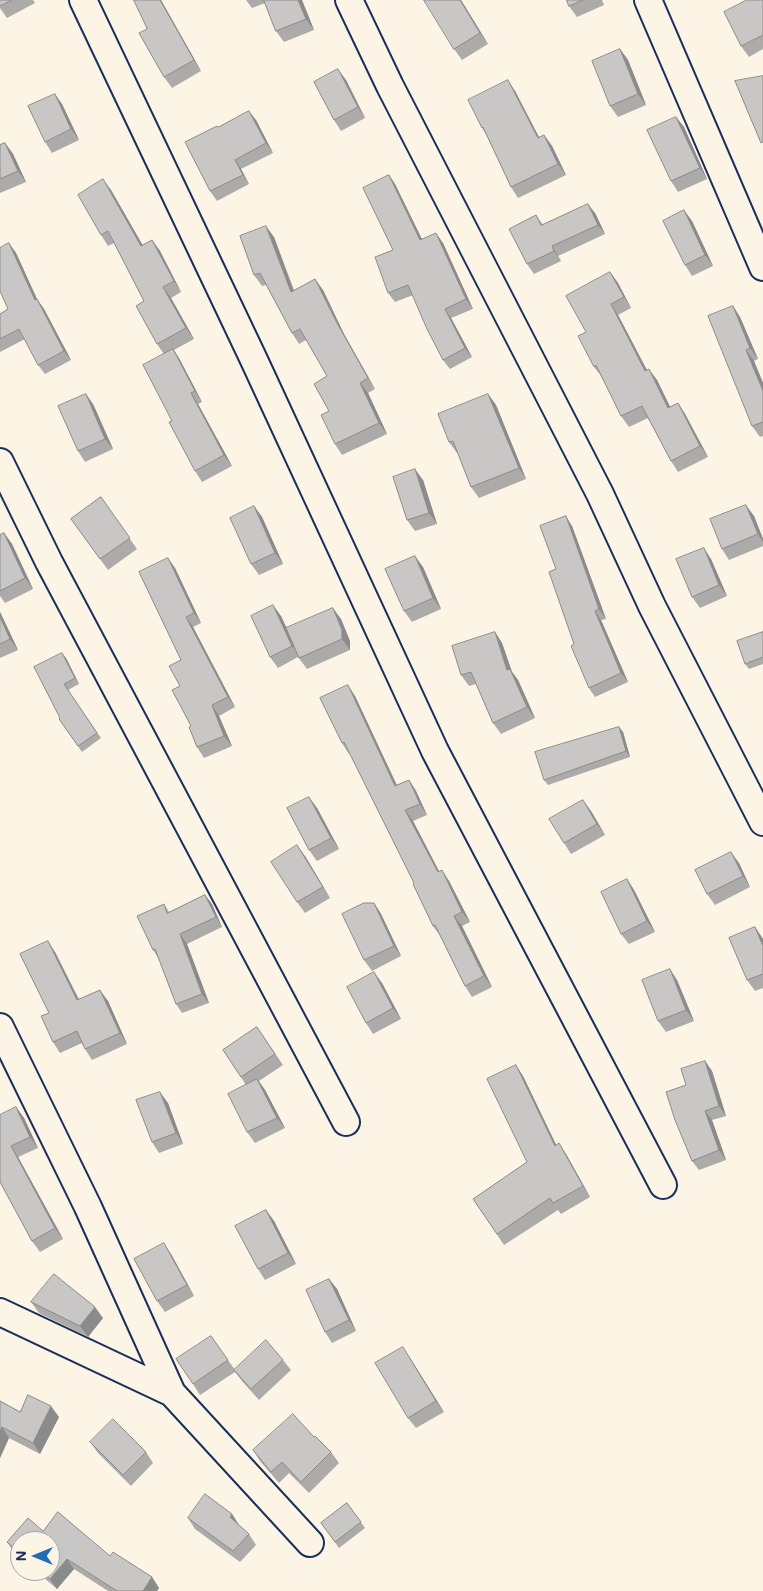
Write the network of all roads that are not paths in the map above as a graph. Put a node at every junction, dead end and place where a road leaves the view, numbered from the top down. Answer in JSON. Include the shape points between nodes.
{"nodes":[{"id":1,"x":83,"y":0,"type":"edge"},
{"id":2,"x":349,"y":0,"type":"edge"},
{"id":3,"x":648,"y":0,"type":"edge"},
{"id":4,"x":763,"y":267,"type":"edge"},
{"id":5,"x":0,"y":462,"type":"edge"},
{"id":6,"x":763,"y":822,"type":"edge"},
{"id":7,"x":0,"y":1027,"type":"edge"},
{"id":8,"x":346,"y":1122,"type":"dead end"},
{"id":9,"x":662,"y":1184,"type":"dead end"},
{"id":10,"x":0,"y":1312,"type":"edge"},
{"id":11,"x":172,"y":1392,"type":"junction"},
{"id":12,"x":310,"y":1543,"type":"dead end"}],
"edges":[{"from":1,"to":9,"type":"street","via":[[435,751]]},
{"from":2,"to":6,"type":"street"},
{"from":3,"to":4,"type":"street"},
{"from":5,"to":8,"type":"street","via":[[49,562]]},
{"from":7,"to":11,"type":"street","via":[[88,1207]]},
{"from":10,"to":11,"type":"street"},
{"from":11,"to":12,"type":"street"}]}
